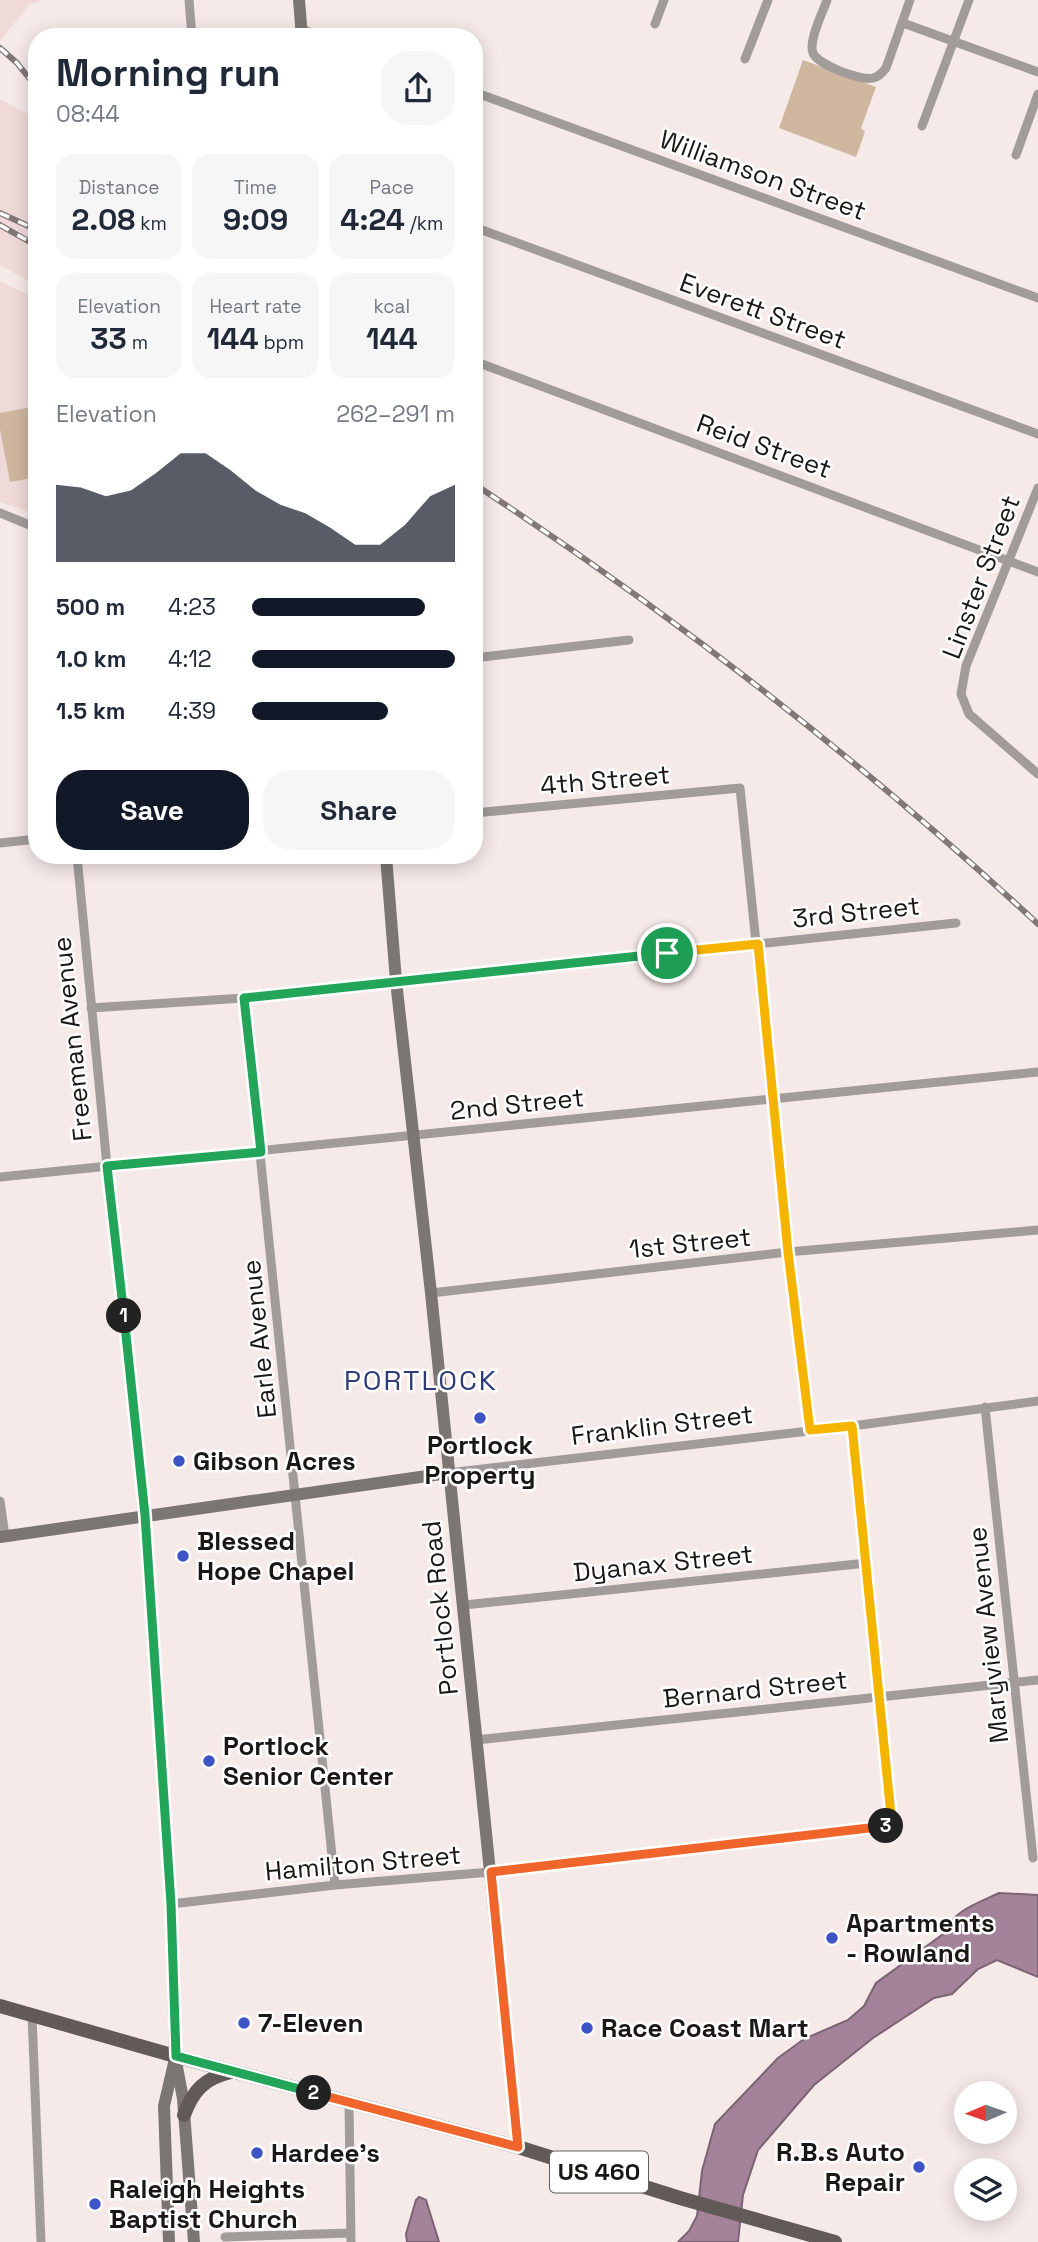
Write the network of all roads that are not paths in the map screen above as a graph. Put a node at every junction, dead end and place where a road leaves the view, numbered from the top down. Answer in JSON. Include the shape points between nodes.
{"nodes":[{"id":1,"x":189,"y":0,"type":"edge"},
{"id":2,"x":299,"y":0,"type":"edge"},
{"id":3,"x":664,"y":0,"type":"edge"},
{"id":4,"x":768,"y":0,"type":"edge"},
{"id":5,"x":827,"y":0,"type":"edge"},
{"id":6,"x":910,"y":0,"type":"edge"},
{"id":7,"x":968,"y":0,"type":"edge"},
{"id":8,"x":903,"y":23,"type":"junction"},
{"id":9,"x":655,"y":24,"type":"dead end"},
{"id":10,"x":191,"y":28,"type":"edge"},
{"id":11,"x":302,"y":28,"type":"edge"},
{"id":12,"x":954,"y":42,"type":"junction"},
{"id":13,"x":745,"y":59,"type":"dead end"},
{"id":14,"x":1038,"y":72,"type":"edge"},
{"id":15,"x":1038,"y":94,"type":"edge"},
{"id":16,"x":483,"y":95,"type":"edge"},
{"id":17,"x":922,"y":126,"type":"dead end"},
{"id":18,"x":1016,"y":155,"type":"dead end"},
{"id":19,"x":483,"y":231,"type":"edge"},
{"id":20,"x":1038,"y":298,"type":"edge"},
{"id":21,"x":483,"y":364,"type":"edge"},
{"id":22,"x":1038,"y":435,"type":"edge"},
{"id":23,"x":1038,"y":488,"type":"edge"},
{"id":24,"x":0,"y":513,"type":"edge"},
{"id":25,"x":28,"y":524,"type":"edge"},
{"id":26,"x":1009,"y":560,"type":"junction"},
{"id":27,"x":1038,"y":572,"type":"edge"},
{"id":28,"x":629,"y":640,"type":"dead end"},
{"id":29,"x":483,"y":657,"type":"edge"},
{"id":30,"x":1038,"y":774,"type":"edge"},
{"id":31,"x":483,"y":812,"type":"edge"},
{"id":32,"x":28,"y":840,"type":"edge"},
{"id":33,"x":0,"y":843,"type":"edge"},
{"id":34,"x":78,"y":864,"type":"edge"},
{"id":35,"x":387,"y":864,"type":"edge"},
{"id":36,"x":956,"y":923,"type":"dead end"},
{"id":37,"x":758,"y":944,"type":"junction"},
{"id":38,"x":396,"y":981,"type":"junction"},
{"id":39,"x":244,"y":998,"type":"junction"},
{"id":40,"x":91,"y":1009,"type":"junction"},
{"id":41,"x":1038,"y":1072,"type":"edge"},
{"id":42,"x":773,"y":1098,"type":"junction"},
{"id":43,"x":413,"y":1136,"type":"junction"},
{"id":44,"x":261,"y":1152,"type":"junction"},
{"id":45,"x":107,"y":1166,"type":"junction"},
{"id":46,"x":0,"y":1177,"type":"edge"},
{"id":47,"x":1038,"y":1230,"type":"edge"},
{"id":48,"x":788,"y":1252,"type":"junction"},
{"id":49,"x":431,"y":1293,"type":"junction"},
{"id":50,"x":1038,"y":1401,"type":"edge"},
{"id":51,"x":985,"y":1407,"type":"junction"},
{"id":52,"x":852,"y":1426,"type":"junction"},
{"id":53,"x":810,"y":1430,"type":"junction"},
{"id":54,"x":448,"y":1473,"type":"junction"},
{"id":55,"x":296,"y":1493,"type":"junction"},
{"id":56,"x":0,"y":1501,"type":"edge"},
{"id":57,"x":145,"y":1515,"type":"junction"},
{"id":58,"x":2,"y":1536,"type":"edge"},
{"id":59,"x":867,"y":1563,"type":"junction"},
{"id":60,"x":464,"y":1605,"type":"junction"},
{"id":61,"x":1038,"y":1680,"type":"edge"},
{"id":62,"x":1014,"y":1682,"type":"junction"},
{"id":63,"x":880,"y":1696,"type":"junction"},
{"id":64,"x":476,"y":1740,"type":"junction"},
{"id":65,"x":1033,"y":1858,"type":"dead end"},
{"id":66,"x":491,"y":1872,"type":"junction"},
{"id":67,"x":335,"y":1885,"type":"junction"},
{"id":68,"x":171,"y":1904,"type":"junction"},
{"id":69,"x":0,"y":2006,"type":"edge"},
{"id":70,"x":32,"y":2015,"type":"junction"},
{"id":71,"x":176,"y":2056,"type":"junction"},
{"id":72,"x":233,"y":2071,"type":"junction"},
{"id":73,"x":349,"y":2102,"type":"junction"},
{"id":74,"x":184,"y":2115,"type":"junction"},
{"id":75,"x":518,"y":2147,"type":"junction"},
{"id":76,"x":351,"y":2237,"type":"edge"},
{"id":77,"x":225,"y":2238,"type":"dead end"},
{"id":78,"x":41,"y":2242,"type":"edge"},
{"id":79,"x":169,"y":2242,"type":"edge"},
{"id":80,"x":194,"y":2242,"type":"edge"},
{"id":81,"x":835,"y":2242,"type":"edge"}],
"edges":[{"from":1,"to":10,"type":"street"},
{"from":2,"to":11,"type":"main road"},
{"from":3,"to":9,"type":"street"},
{"from":4,"to":13,"type":"street"},
{"from":5,"to":8,"type":"street","via":[[813,38],[813,54],[824,64],[861,78],[880,76]]},
{"from":6,"to":8,"type":"street"},
{"from":7,"to":12,"type":"street"},
{"from":8,"to":12,"type":"street"},
{"from":12,"to":14,"type":"street"},
{"from":12,"to":17,"type":"street"},
{"from":15,"to":18,"type":"street"},
{"from":16,"to":20,"type":"street","name":"Williamson Street"},
{"from":19,"to":22,"type":"street","name":"Everett Street"},
{"from":21,"to":26,"type":"street","name":"Reid Street"},
{"from":23,"to":26,"type":"street","name":"Linster Street"},
{"from":24,"to":25,"type":"street"},
{"from":26,"to":27,"type":"street","name":"Reid Street"},
{"from":26,"to":30,"type":"street","name":"Linster Street","via":[[966,666],[961,694],[969,714]]},
{"from":28,"to":29,"type":"street"},
{"from":31,"to":37,"type":"street","name":"4th Street","via":[[740,788]]},
{"from":32,"to":33,"type":"street"},
{"from":34,"to":40,"type":"street","name":"Freeman Avenue"},
{"from":35,"to":38,"type":"main road","name":"Portlock Road"},
{"from":36,"to":37,"type":"street","name":"3rd Street"},
{"from":37,"to":38,"type":"street","name":"3rd Street"},
{"from":37,"to":42,"type":"street"},
{"from":38,"to":39,"type":"street","name":"3rd Street"},
{"from":38,"to":43,"type":"main road","name":"Portlock Road"},
{"from":39,"to":40,"type":"street","name":"3rd Street"},
{"from":39,"to":44,"type":"street","name":"Earle Avenue"},
{"from":40,"to":45,"type":"street","name":"Freeman Avenue"},
{"from":41,"to":42,"type":"street","name":"2nd Street"},
{"from":42,"to":43,"type":"street","name":"2nd Street"},
{"from":42,"to":48,"type":"street"},
{"from":43,"to":44,"type":"street","name":"2nd Street"},
{"from":43,"to":49,"type":"main road","name":"Portlock Road"},
{"from":44,"to":45,"type":"street","name":"2nd Street"},
{"from":44,"to":55,"type":"street","name":"Earle Avenue"},
{"from":45,"to":46,"type":"street","name":"2nd Street"},
{"from":45,"to":57,"type":"street","name":"Freeman Avenue"},
{"from":47,"to":48,"type":"street","name":"1st Street"},
{"from":48,"to":49,"type":"street","name":"1st Street"},
{"from":48,"to":53,"type":"street"},
{"from":49,"to":54,"type":"main road","name":"Portlock Road"},
{"from":50,"to":51,"type":"street","name":"Franklin Street"},
{"from":51,"to":52,"type":"street","name":"Franklin Street"},
{"from":51,"to":62,"type":"street","name":"Maryview Avenue"},
{"from":52,"to":53,"type":"street","name":"Franklin Street"},
{"from":52,"to":59,"type":"street"},
{"from":53,"to":54,"type":"street","name":"Franklin Street"},
{"from":54,"to":55,"type":"main road","name":"Franklin Street"},
{"from":54,"to":60,"type":"main road","name":"Portlock Road"},
{"from":55,"to":57,"type":"main road","name":"Franklin Street"},
{"from":55,"to":67,"type":"street","name":"Earle Avenue"},
{"from":56,"to":58,"type":"street"},
{"from":57,"to":58,"type":"main road","name":"Franklin Street"},
{"from":57,"to":68,"type":"main road","name":"Freeman Avenue"},
{"from":59,"to":60,"type":"street","name":"Dyanax Street"},
{"from":59,"to":63,"type":"street"},
{"from":60,"to":64,"type":"main road","name":"Portlock Road"},
{"from":61,"to":62,"type":"street","name":"Bernard Street"},
{"from":62,"to":63,"type":"street","name":"Bernard Street"},
{"from":62,"to":65,"type":"street","name":"Maryview Avenue"},
{"from":63,"to":64,"type":"street","name":"Bernard Street"},
{"from":63,"to":66,"type":"street","name":"Hamilton Street","via":[[892,1825]]},
{"from":64,"to":66,"type":"main road","name":"Portlock Road"},
{"from":66,"to":67,"type":"street","name":"Hamilton Street"},
{"from":66,"to":75,"type":"main road","name":"Portlock Road"},
{"from":67,"to":68,"type":"street","name":"Hamilton Street"},
{"from":68,"to":71,"type":"main road","name":"Freeman Avenue"},
{"from":69,"to":70,"type":"main road","number":"US 460"},
{"from":70,"to":71,"type":"main road","number":"US 460"},
{"from":70,"to":78,"type":"street"},
{"from":71,"to":72,"type":"main road","number":"US 460"},
{"from":71,"to":74,"type":"main road","name":"Freeman Avenue"},
{"from":71,"to":79,"type":"main road","name":"Freeman Avenue","via":[[164,2106]]},
{"from":72,"to":73,"type":"main road","number":"US 460"},
{"from":72,"to":74,"type":"main road","via":[[202,2084]]},
{"from":73,"to":75,"type":"main road","number":"US 460"},
{"from":73,"to":76,"type":"street"},
{"from":74,"to":80,"type":"main road","name":"Freeman Avenue"},
{"from":75,"to":81,"type":"main road","number":"US 460"},
{"from":76,"to":77,"type":"street"}]}
